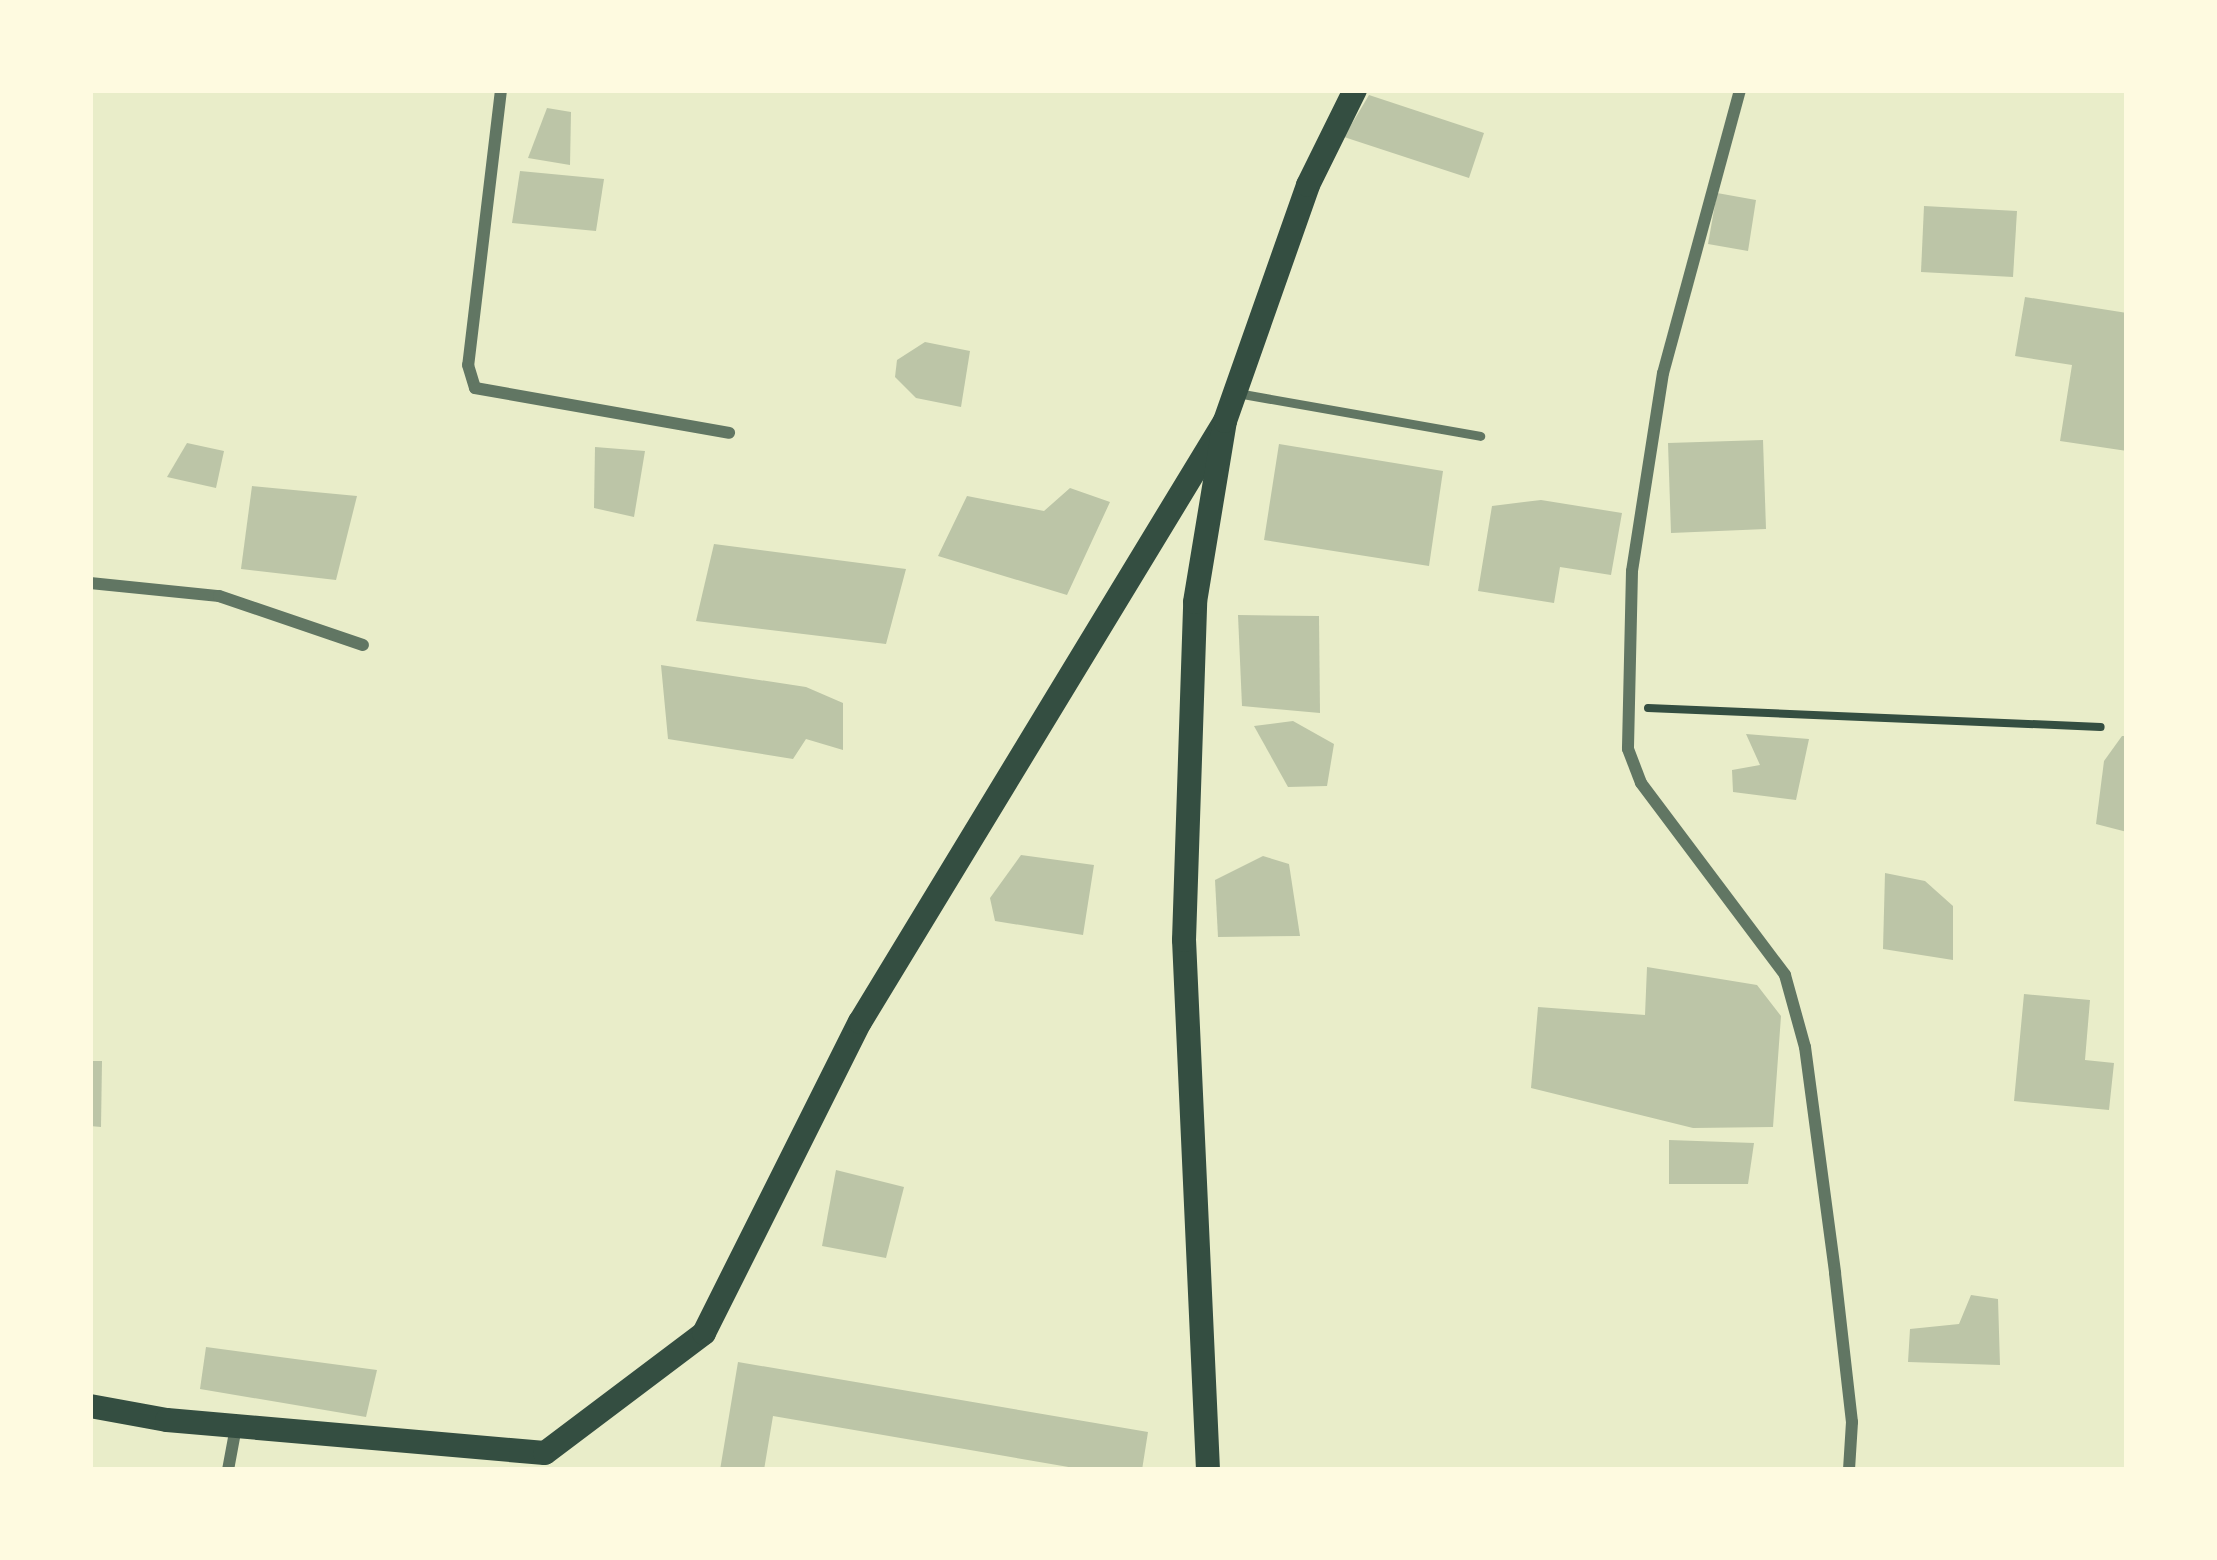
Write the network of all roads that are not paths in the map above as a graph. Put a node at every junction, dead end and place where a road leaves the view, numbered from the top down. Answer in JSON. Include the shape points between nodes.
{"nodes":[{"id":1,"x":501,"y":90,"type":"edge"},
{"id":2,"x":1355,"y":90,"type":"edge"},
{"id":3,"x":1740,"y":90,"type":"edge"},
{"id":4,"x":1235,"y":392,"type":"junction"},
{"id":5,"x":1225,"y":422,"type":"junction"},
{"id":6,"x":729,"y":433,"type":"dead end"},
{"id":7,"x":1480,"y":436,"type":"dead end"},
{"id":8,"x":90,"y":583,"type":"edge"},
{"id":9,"x":363,"y":645,"type":"dead end"},
{"id":10,"x":90,"y":1406,"type":"edge"},
{"id":11,"x":236,"y":1427,"type":"junction"},
{"id":12,"x":229,"y":1470,"type":"edge"},
{"id":13,"x":1208,"y":1470,"type":"edge"},
{"id":14,"x":1849,"y":1470,"type":"edge"}],
"edges":[{"from":1,"to":6,"type":"street","via":[[468,365],[475,388]]},
{"from":2,"to":4,"type":"main road","via":[[1308,185]]},
{"from":3,"to":14,"type":"street","via":[[1663,374],[1632,571],[1628,749],[1641,783],[1785,975],[1805,1047],[1835,1274],[1852,1422]]},
{"from":4,"to":5,"type":"main road"},
{"from":4,"to":7,"type":"lane"},
{"from":5,"to":11,"type":"main road","via":[[860,1022],[704,1333],[545,1453]]},
{"from":5,"to":13,"type":"main road","via":[[1195,602],[1185,873]]},
{"from":8,"to":9,"type":"street","via":[[219,596]]},
{"from":10,"to":11,"type":"main road"},
{"from":11,"to":12,"type":"street"}]}
